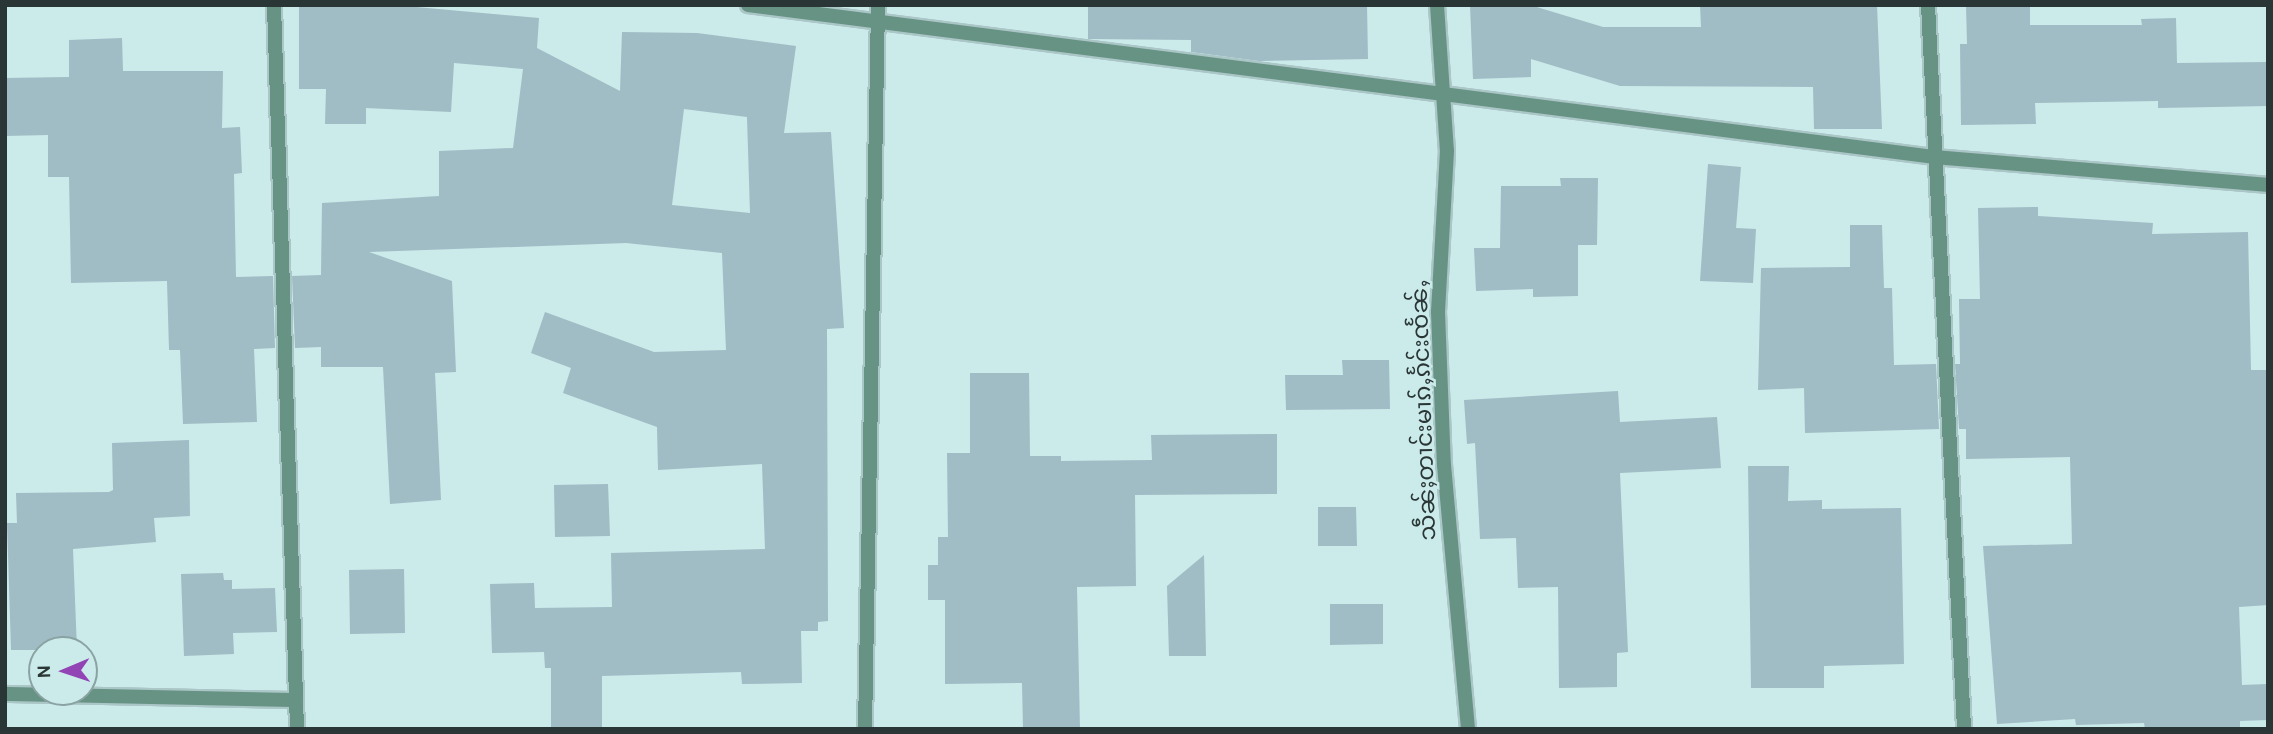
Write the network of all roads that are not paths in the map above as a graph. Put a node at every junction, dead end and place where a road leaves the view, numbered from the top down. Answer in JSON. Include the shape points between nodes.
{"nodes":[{"id":1,"x":274,"y":5,"type":"edge"},
{"id":2,"x":748,"y":5,"type":"edge"},
{"id":3,"x":878,"y":5,"type":"edge"},
{"id":4,"x":1437,"y":5,"type":"edge"},
{"id":5,"x":1928,"y":5,"type":"edge"},
{"id":6,"x":878,"y":24,"type":"junction"},
{"id":7,"x":1442,"y":96,"type":"junction"},
{"id":8,"x":1935,"y":157,"type":"junction"},
{"id":9,"x":2268,"y":185,"type":"edge"},
{"id":10,"x":5,"y":694,"type":"edge"},
{"id":11,"x":296,"y":700,"type":"junction"},
{"id":12,"x":297,"y":729,"type":"edge"},
{"id":13,"x":865,"y":729,"type":"edge"},
{"id":14,"x":1468,"y":729,"type":"edge"},
{"id":15,"x":1964,"y":729,"type":"edge"}],
"edges":[{"from":1,"to":11,"type":"street"},
{"from":2,"to":6,"type":"street"},
{"from":3,"to":6,"type":"street"},
{"from":4,"to":7,"type":"street","name":"သဵၼ်ႈတၢင်းမၢၵ်ႇၵႅင်းၸႅၼ်ႇ"},
{"from":5,"to":8,"type":"street"},
{"from":6,"to":7,"type":"street"},
{"from":6,"to":13,"type":"street"},
{"from":7,"to":8,"type":"street"},
{"from":7,"to":14,"type":"street","name":"သဵၼ်ႈတၢင်းမၢၵ်ႇၵႅင်းၸႅၼ်ႇ","via":[[1447,151],[1438,312],[1444,452]]},
{"from":8,"to":9,"type":"street"},
{"from":8,"to":15,"type":"street"},
{"from":10,"to":11,"type":"street"},
{"from":11,"to":12,"type":"street"}]}
